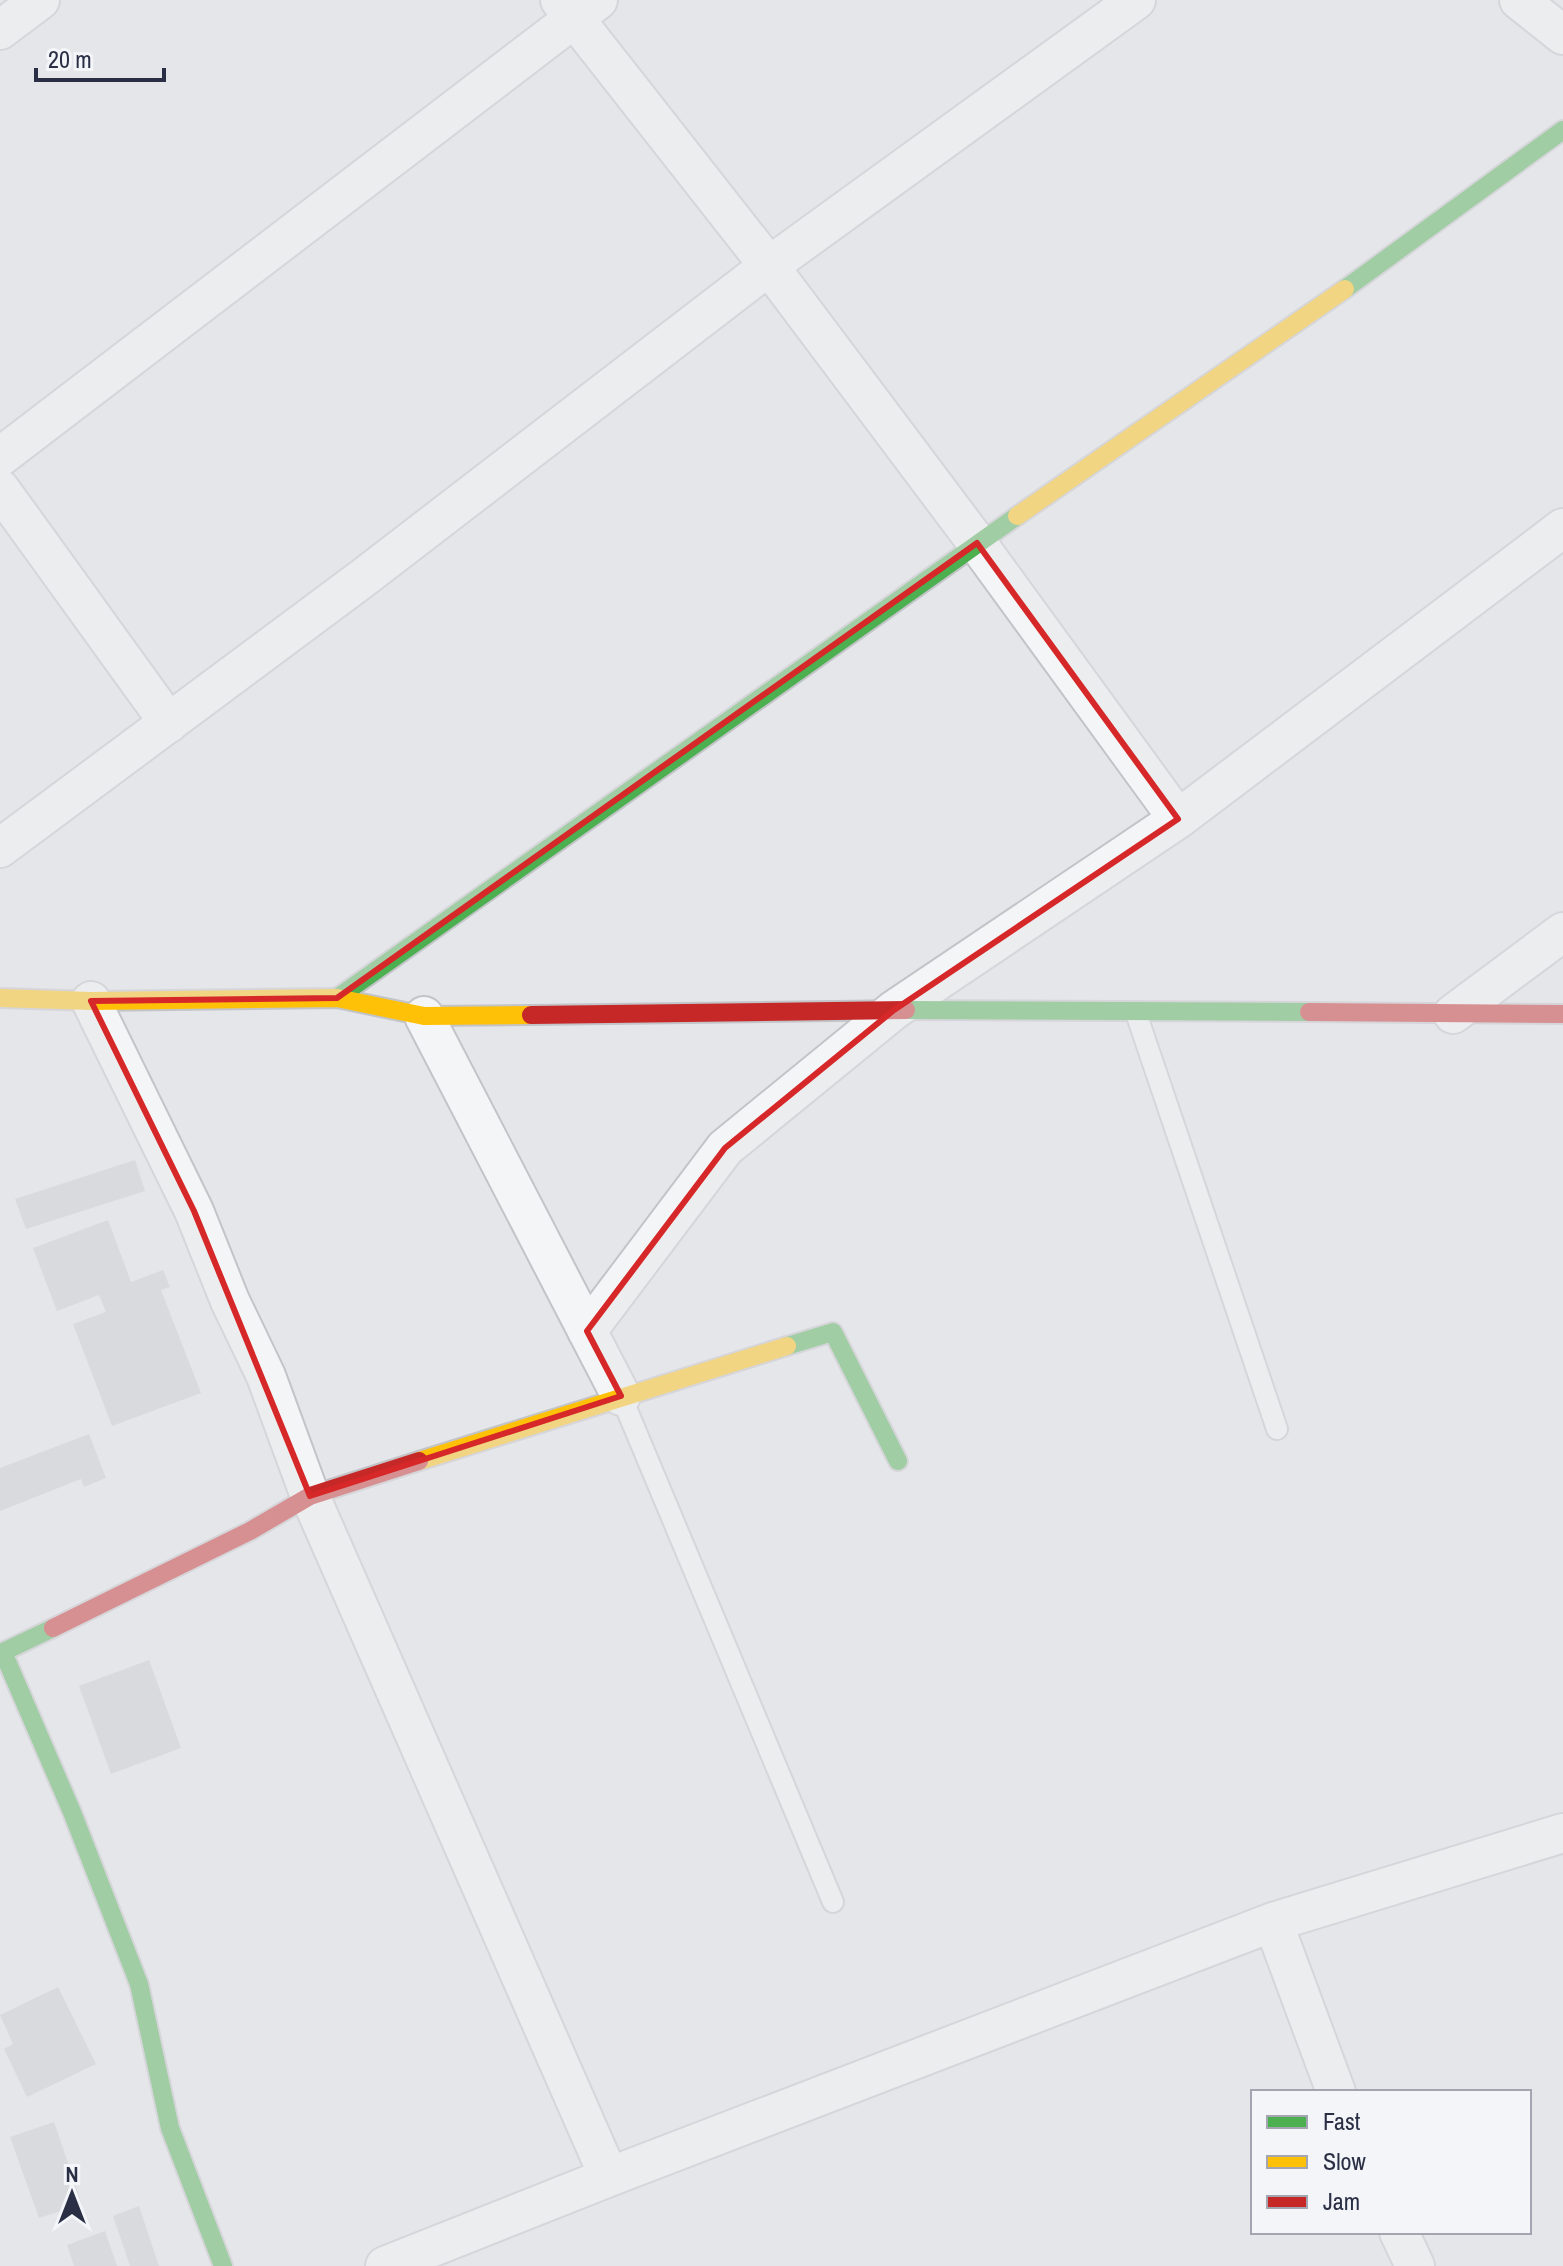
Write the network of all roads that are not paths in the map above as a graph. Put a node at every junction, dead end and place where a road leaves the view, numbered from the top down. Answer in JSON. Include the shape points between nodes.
{"nodes":[{"id":1,"x":40,"y":0,"type":"edge"},
{"id":2,"x":1136,"y":0,"type":"edge"},
{"id":3,"x":1519,"y":0,"type":"edge"},
{"id":4,"x":577,"y":6,"type":"edge"},
{"id":5,"x":0,"y":30,"type":"edge"},
{"id":6,"x":1563,"y":35,"type":"edge"},
{"id":7,"x":1563,"y":130,"type":"edge"},
{"id":8,"x":769,"y":266,"type":"junction"},
{"id":9,"x":0,"y":457,"type":"edge"},
{"id":10,"x":0,"y":489,"type":"edge"},
{"id":11,"x":1563,"y":528,"type":"edge"},
{"id":12,"x":977,"y":543,"type":"junction"},
{"id":13,"x":169,"y":723,"type":"junction"},
{"id":14,"x":1178,"y":819,"type":"junction"},
{"id":15,"x":0,"y":848,"type":"edge"},
{"id":16,"x":1563,"y":932,"type":"edge"},
{"id":17,"x":0,"y":998,"type":"edge"},
{"id":18,"x":337,"y":998,"type":"junction"},
{"id":19,"x":91,"y":1001,"type":"junction"},
{"id":20,"x":894,"y":1010,"type":"junction"},
{"id":21,"x":1136,"y":1013,"type":"junction"},
{"id":22,"x":1453,"y":1014,"type":"junction"},
{"id":23,"x":1563,"y":1014,"type":"edge"},
{"id":24,"x":424,"y":1016,"type":"junction"},
{"id":25,"x":587,"y":1331,"type":"junction"},
{"id":26,"x":621,"y":1396,"type":"junction"},
{"id":27,"x":1277,"y":1429,"type":"dead end"},
{"id":28,"x":898,"y":1461,"type":"dead end"},
{"id":29,"x":310,"y":1496,"type":"junction"},
{"id":30,"x":1,"y":1651,"type":"edge"},
{"id":31,"x":1563,"y":1833,"type":"edge"},
{"id":32,"x":833,"y":1902,"type":"dead end"},
{"id":33,"x":1273,"y":1922,"type":"junction"},
{"id":34,"x":1335,"y":2090,"type":"edge"},
{"id":35,"x":609,"y":2177,"type":"junction"},
{"id":36,"x":1400,"y":2234,"type":"edge"},
{"id":37,"x":223,"y":2266,"type":"edge"},
{"id":38,"x":385,"y":2266,"type":"edge"},
{"id":39,"x":1415,"y":2266,"type":"edge"}],
"edges":[{"from":1,"to":5,"type":"street"},
{"from":2,"to":8,"type":"street"},
{"from":3,"to":6,"type":"street"},
{"from":4,"to":8,"type":"street"},
{"from":4,"to":9,"type":"street"},
{"from":7,"to":12,"type":"street","via":[[1336,295]]},
{"from":8,"to":12,"type":"street"},
{"from":8,"to":13,"type":"street"},
{"from":10,"to":13,"type":"street"},
{"from":11,"to":14,"type":"street"},
{"from":12,"to":14,"type":"street"},
{"from":12,"to":18,"type":"street"},
{"from":13,"to":15,"type":"street"},
{"from":14,"to":20,"type":"street"},
{"from":16,"to":22,"type":"street"},
{"from":17,"to":19,"type":"street"},
{"from":18,"to":19,"type":"street"},
{"from":18,"to":24,"type":"street"},
{"from":19,"to":29,"type":"street","via":[[194,1211],[266,1376]]},
{"from":20,"to":21,"type":"street"},
{"from":20,"to":24,"type":"street"},
{"from":20,"to":25,"type":"street","via":[[725,1148]]},
{"from":21,"to":22,"type":"street"},
{"from":21,"to":27,"type":"lane"},
{"from":22,"to":23,"type":"street"},
{"from":24,"to":25,"type":"street"},
{"from":25,"to":26,"type":"street"},
{"from":26,"to":28,"type":"street","via":[[833,1332]]},
{"from":26,"to":29,"type":"street"},
{"from":26,"to":32,"type":"lane"},
{"from":29,"to":30,"type":"street","via":[[224,1544]]},
{"from":29,"to":35,"type":"street"},
{"from":30,"to":37,"type":"street","via":[[139,1984],[170,2128]]},
{"from":31,"to":33,"type":"street"},
{"from":33,"to":34,"type":"street"},
{"from":33,"to":35,"type":"street"},
{"from":35,"to":38,"type":"street"},
{"from":36,"to":39,"type":"street"}]}
